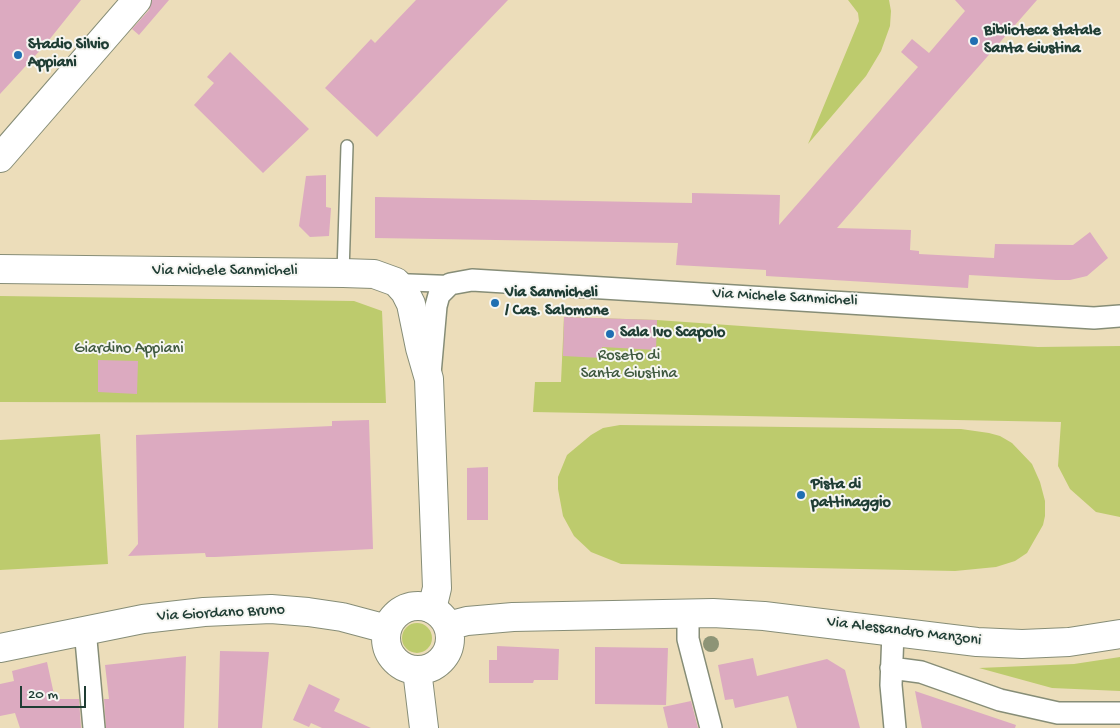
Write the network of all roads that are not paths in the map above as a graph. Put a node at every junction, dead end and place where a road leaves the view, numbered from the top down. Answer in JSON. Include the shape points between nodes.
{"nodes":[{"id":1,"x":137,"y":0,"type":"edge"},
{"id":2,"x":347,"y":146,"type":"dead end"},
{"id":3,"x":0,"y":158,"type":"edge"},
{"id":4,"x":0,"y":269,"type":"edge"},
{"id":5,"x":343,"y":273,"type":"junction"},
{"id":6,"x":396,"y":282,"type":"junction"},
{"id":7,"x":450,"y":284,"type":"junction"},
{"id":8,"x":1120,"y":316,"type":"edge"},
{"id":9,"x":429,"y":380,"type":"junction"},
{"id":10,"x":688,"y":613,"type":"junction"},
{"id":11,"x":440,"y":618,"type":"junction"},
{"id":12,"x":387,"y":629,"type":"junction"},
{"id":13,"x":85,"y":630,"type":"junction"},
{"id":14,"x":893,"y":632,"type":"junction"},
{"id":15,"x":1120,"y":634,"type":"edge"},
{"id":16,"x":0,"y":648,"type":"edge"},
{"id":17,"x":892,"y":668,"type":"junction"},
{"id":18,"x":418,"y":670,"type":"junction"},
{"id":19,"x":1120,"y":713,"type":"edge"},
{"id":20,"x":94,"y":728,"type":"edge"},
{"id":21,"x":424,"y":728,"type":"edge"},
{"id":22,"x":711,"y":728,"type":"edge"},
{"id":23,"x":895,"y":728,"type":"edge"}],
"edges":[{"from":1,"to":3,"type":"main road"},
{"from":2,"to":5,"type":"lane"},
{"from":4,"to":5,"type":"main road","name":"Via Michele Sanmicheli"},
{"from":5,"to":6,"type":"main road","name":"Via Michele Sanmicheli","via":[[374,274]]},
{"from":6,"to":7,"type":"street","name":"Via Michele Sanmicheli"},
{"from":6,"to":9,"type":"main road","via":[[411,304]]},
{"from":7,"to":8,"type":"street","name":"Via Michele Sanmicheli","via":[[472,280],[1094,318]]},
{"from":7,"to":9,"type":"street","via":[[439,295],[436,306]]},
{"from":9,"to":11,"type":"main road"},
{"from":10,"to":11,"type":"main road","name":"Via Alessandro Manzoni","via":[[467,621]]},
{"from":10,"to":14,"type":"main road","name":"Via Alessandro Manzoni","via":[[764,616]]},
{"from":10,"to":22,"type":"street","via":[[688,639]]},
{"from":11,"to":12,"type":"main road","via":[[414,606],[404,608],[390,620]]},
{"from":11,"to":18,"type":"main road","via":[[448,646],[444,656],[432,666]]},
{"from":12,"to":13,"type":"main road","name":"Via Giordano Bruno","via":[[342,617],[271,609],[143,618]]},
{"from":12,"to":18,"type":"main road","via":[[386,638],[392,657],[399,664]]},
{"from":13,"to":16,"type":"main road","name":"Via Giordano Bruno"},
{"from":13,"to":20,"type":"street"},
{"from":14,"to":15,"type":"main road","name":"Via Alessandro Manzoni","via":[[1022,644],[1069,642]]},
{"from":14,"to":17,"type":"street"},
{"from":17,"to":19,"type":"street","via":[[921,672],[1000,700],[1058,713]]},
{"from":17,"to":23,"type":"street"},
{"from":18,"to":21,"type":"main road"}]}
